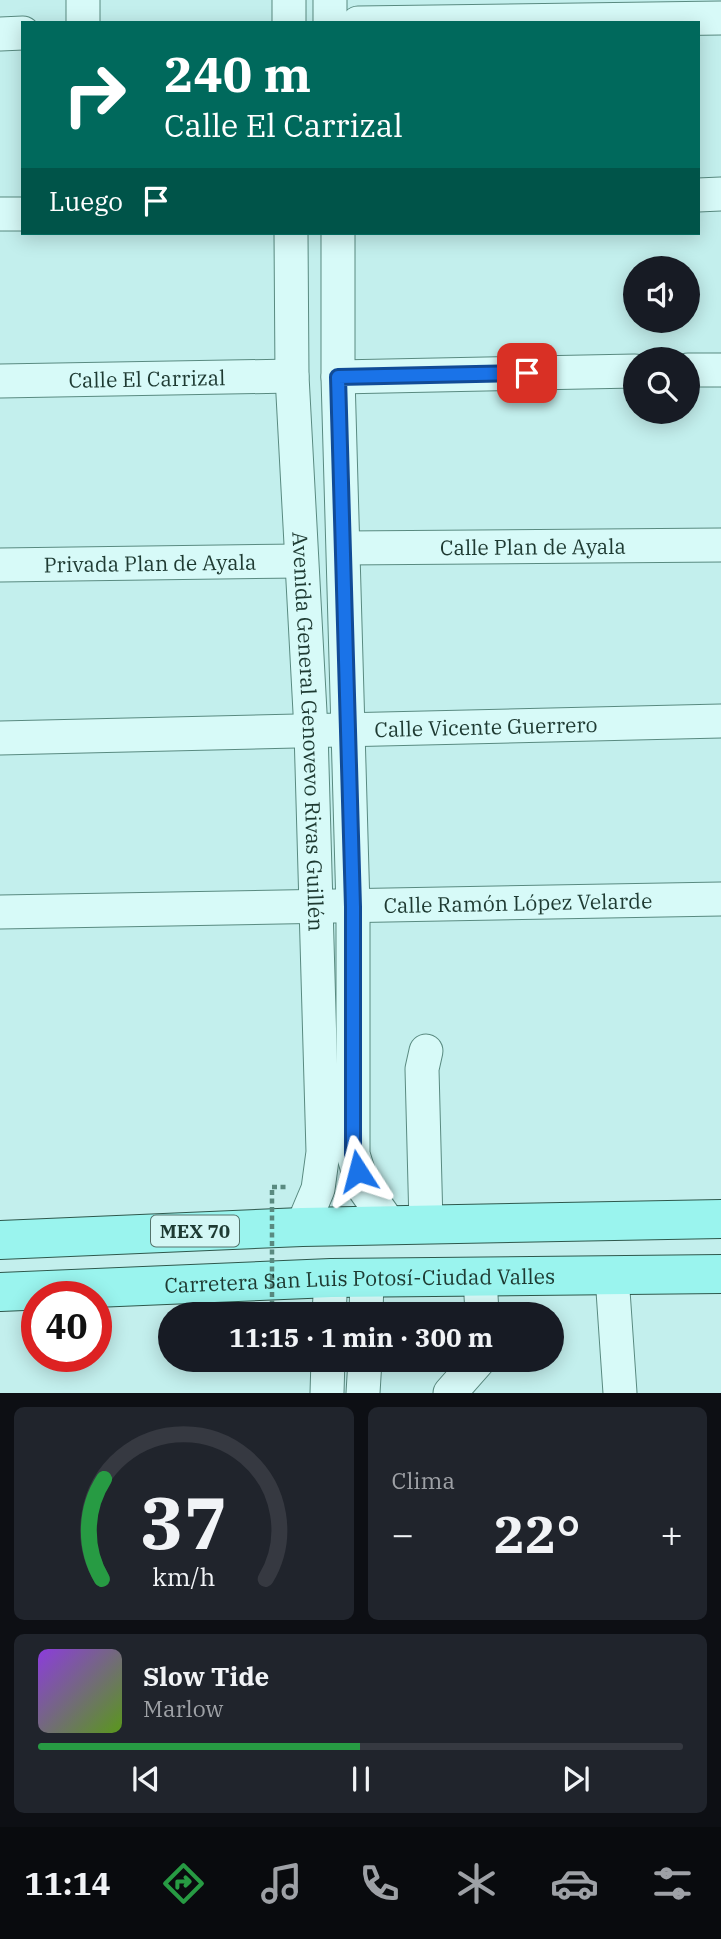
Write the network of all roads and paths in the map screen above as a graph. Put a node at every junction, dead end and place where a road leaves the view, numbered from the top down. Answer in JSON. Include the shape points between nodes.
{"nodes":[{"id":1,"x":83,"y":0,"type":"edge"},
{"id":2,"x":289,"y":0,"type":"edge"},
{"id":3,"x":330,"y":0,"type":"edge"},
{"id":4,"x":568,"y":10,"type":"edge"},
{"id":5,"x":721,"y":18,"type":"edge"},
{"id":6,"x":83,"y":21,"type":"edge"},
{"id":7,"x":289,"y":21,"type":"edge"},
{"id":8,"x":330,"y":21,"type":"edge"},
{"id":9,"x":390,"y":21,"type":"edge"},
{"id":10,"x":21,"y":33,"type":"edge"},
{"id":11,"x":0,"y":34,"type":"edge"},
{"id":12,"x":721,"y":194,"type":"edge"},
{"id":13,"x":700,"y":195,"type":"edge"},
{"id":14,"x":0,"y":214,"type":"edge"},
{"id":15,"x":21,"y":214,"type":"edge"},
{"id":16,"x":291,"y":235,"type":"edge"},
{"id":17,"x":338,"y":235,"type":"edge"},
{"id":18,"x":700,"y":370,"type":"edge"},
{"id":19,"x":721,"y":370,"type":"edge"},
{"id":20,"x":623,"y":371,"type":"edge"},
{"id":21,"x":292,"y":376,"type":"junction"},
{"id":22,"x":338,"y":377,"type":"junction"},
{"id":23,"x":0,"y":382,"type":"edge"},
{"id":24,"x":721,"y":545,"type":"edge"},
{"id":25,"x":344,"y":548,"type":"junction"},
{"id":26,"x":300,"y":561,"type":"junction"},
{"id":27,"x":0,"y":565,"type":"edge"},
{"id":28,"x":721,"y":721,"type":"edge"},
{"id":29,"x":349,"y":729,"type":"junction"},
{"id":30,"x":311,"y":731,"type":"junction"},
{"id":31,"x":0,"y":738,"type":"edge"},
{"id":32,"x":721,"y":899,"type":"edge"},
{"id":33,"x":353,"y":907,"type":"junction"},
{"id":34,"x":316,"y":908,"type":"junction"},
{"id":35,"x":0,"y":912,"type":"edge"},
{"id":36,"x":426,"y":1051,"type":"dead end"},
{"id":37,"x":272,"y":1187,"type":"dead end"},
{"id":38,"x":721,"y":1219,"type":"edge"},
{"id":39,"x":408,"y":1225,"type":"junction"},
{"id":40,"x":302,"y":1227,"type":"junction"},
{"id":41,"x":0,"y":1240,"type":"edge"},
{"id":42,"x":721,"y":1274,"type":"edge"},
{"id":43,"x":612,"y":1276,"type":"junction"},
{"id":44,"x":480,"y":1277,"type":"junction"},
{"id":45,"x":0,"y":1292,"type":"edge"},
{"id":46,"x":348,"y":1296,"type":"edge"},
{"id":47,"x":272,"y":1302,"type":"edge"},
{"id":48,"x":481,"y":1302,"type":"edge"},
{"id":49,"x":328,"y":1372,"type":"edge"},
{"id":50,"x":364,"y":1372,"type":"edge"},
{"id":51,"x":468,"y":1372,"type":"edge"},
{"id":52,"x":327,"y":1393,"type":"edge"},
{"id":53,"x":363,"y":1393,"type":"edge"},
{"id":54,"x":450,"y":1393,"type":"edge"},
{"id":55,"x":620,"y":1393,"type":"edge"}],
"edges":[{"from":1,"to":6,"type":"street"},
{"from":2,"to":7,"type":"street"},
{"from":3,"to":8,"type":"street"},
{"from":4,"to":5,"type":"street"},
{"from":4,"to":9,"type":"street"},
{"from":10,"to":11,"type":"street"},
{"from":12,"to":13,"type":"street"},
{"from":14,"to":15,"type":"street"},
{"from":16,"to":21,"type":"street","name":"Avenida General Genovevo Rivas Guillén"},
{"from":17,"to":22,"type":"street","name":"Avenida General Genovevo Rivas Guillén"},
{"from":18,"to":19,"type":"street"},
{"from":20,"to":22,"type":"street"},
{"from":21,"to":23,"type":"street","name":"Calle El Carrizal"},
{"from":21,"to":26,"type":"street","name":"Avenida General Genovevo Rivas Guillén"},
{"from":22,"to":25,"type":"street","name":"Avenida General Genovevo Rivas Guillén"},
{"from":24,"to":25,"type":"street","name":"Calle Plan de Ayala"},
{"from":25,"to":29,"type":"street","name":"Avenida General Genovevo Rivas Guillén"},
{"from":26,"to":27,"type":"street","name":"Privada Plan de Ayala"},
{"from":26,"to":30,"type":"street","name":"Avenida General Genovevo Rivas Guillén"},
{"from":28,"to":29,"type":"street","name":"Calle Vicente Guerrero"},
{"from":29,"to":30,"type":"street","name":"Calle Vicente Guerrero"},
{"from":29,"to":33,"type":"street","name":"Avenida General Genovevo Rivas Guillén"},
{"from":30,"to":31,"type":"street","name":"Calle Vicente Guerrero"},
{"from":30,"to":34,"type":"street","name":"Avenida General Genovevo Rivas Guillén"},
{"from":32,"to":33,"type":"street","name":"Calle Ramón López Velarde"},
{"from":33,"to":34,"type":"street","name":"Calle Ramón López Velarde"},
{"from":33,"to":39,"type":"street","name":"Avenida General Genovevo Rivas Guillén","via":[[353,1154],[363,1187]]},
{"from":34,"to":35,"type":"street","name":"Calle Ramón López Velarde"},
{"from":34,"to":40,"type":"street","name":"Avenida General Genovevo Rivas Guillén","via":[[323,1152],[318,1189]]},
{"from":36,"to":39,"type":"street"},
{"from":37,"to":47,"type":"path","bridge":true},
{"from":38,"to":39,"type":"main road","number":"MEX 70"},
{"from":39,"to":40,"type":"main road","number":"MEX 70"},
{"from":40,"to":41,"type":"main road","number":"MEX 70"},
{"from":42,"to":43,"type":"main road","name":"Carretera San Luis Potosí-Ciudad Valles"},
{"from":43,"to":44,"type":"main road","name":"Carretera San Luis Potosí-Ciudad Valles"},
{"from":43,"to":55,"type":"street"},
{"from":44,"to":46,"type":"main road","name":"Carretera San Luis Potosí-Ciudad Valles"},
{"from":44,"to":48,"type":"street"},
{"from":45,"to":46,"type":"main road","name":"Carretera San Luis Potosí-Ciudad Valles"},
{"from":49,"to":52,"type":"street"},
{"from":50,"to":53,"type":"street"},
{"from":51,"to":54,"type":"street"}]}
